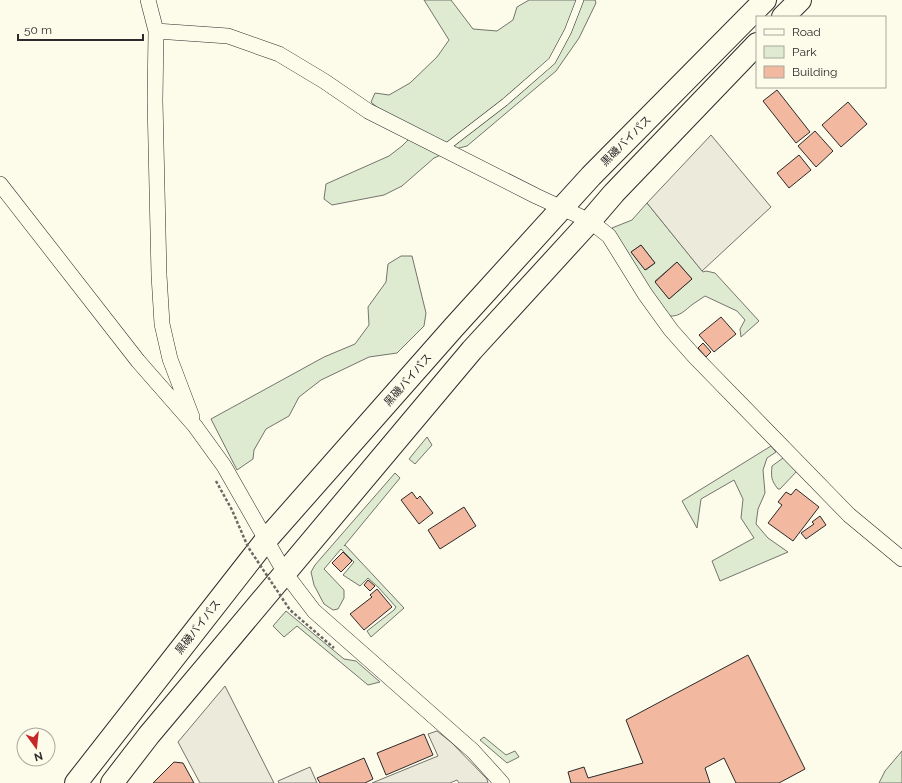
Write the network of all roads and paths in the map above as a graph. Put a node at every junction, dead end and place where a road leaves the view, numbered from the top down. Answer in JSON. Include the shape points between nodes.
{"nodes":[{"id":1,"x":148,"y":0,"type":"edge"},
{"id":2,"x":580,"y":0,"type":"edge"},
{"id":3,"x":765,"y":0,"type":"edge"},
{"id":4,"x":800,"y":0,"type":"edge"},
{"id":5,"x":784,"y":16,"type":"edge"},
{"id":6,"x":156,"y":31,"type":"junction"},
{"id":7,"x":756,"y":45,"type":"edge"},
{"id":8,"x":444,"y":149,"type":"junction"},
{"id":9,"x":0,"y":184,"type":"edge"},
{"id":10,"x":562,"y":208,"type":"junction"},
{"id":11,"x":590,"y":221,"type":"junction"},
{"id":12,"x":195,"y":426,"type":"junction"},
{"id":13,"x":216,"y":481,"type":"dead end"},
{"id":14,"x":266,"y":540,"type":"junction"},
{"id":15,"x":902,"y":559,"type":"edge"},
{"id":16,"x":285,"y":573,"type":"junction"},
{"id":17,"x":334,"y":648,"type":"dead end"},
{"id":18,"x":76,"y":783,"type":"edge"},
{"id":19,"x":112,"y":783,"type":"edge"},
{"id":20,"x":502,"y":783,"type":"edge"}],
"edges":[{"from":1,"to":6,"type":"street"},
{"from":2,"to":8,"type":"lane","via":[[568,31],[552,61],[505,102]]},
{"from":3,"to":10,"type":"highway","name":"黒磯バイパス"},
{"from":4,"to":5,"type":"highway"},
{"from":6,"to":8,"type":"street","via":[[228,36],[279,54],[368,111]]},
{"from":6,"to":12,"type":"street","via":[[155,109],[162,324],[170,359]]},
{"from":7,"to":11,"type":"highway"},
{"from":8,"to":10,"type":"street"},
{"from":9,"to":12,"type":"street","via":[[138,361]]},
{"from":10,"to":11,"type":"street"},
{"from":10,"to":14,"type":"highway","name":"黒磯バイパス"},
{"from":11,"to":15,"type":"street","via":[[609,236],[645,294],[671,330],[695,357],[850,515]]},
{"from":11,"to":16,"type":"highway","via":[[472,350]]},
{"from":12,"to":14,"type":"street","via":[[224,466]]},
{"from":13,"to":17,"type":"path","bridge":true,"via":[[248,547],[290,610]]},
{"from":14,"to":16,"type":"street"},
{"from":14,"to":18,"type":"highway","name":"黒磯バイパス"},
{"from":16,"to":19,"type":"highway"},
{"from":16,"to":20,"type":"street","via":[[314,611],[473,751]]}]}
